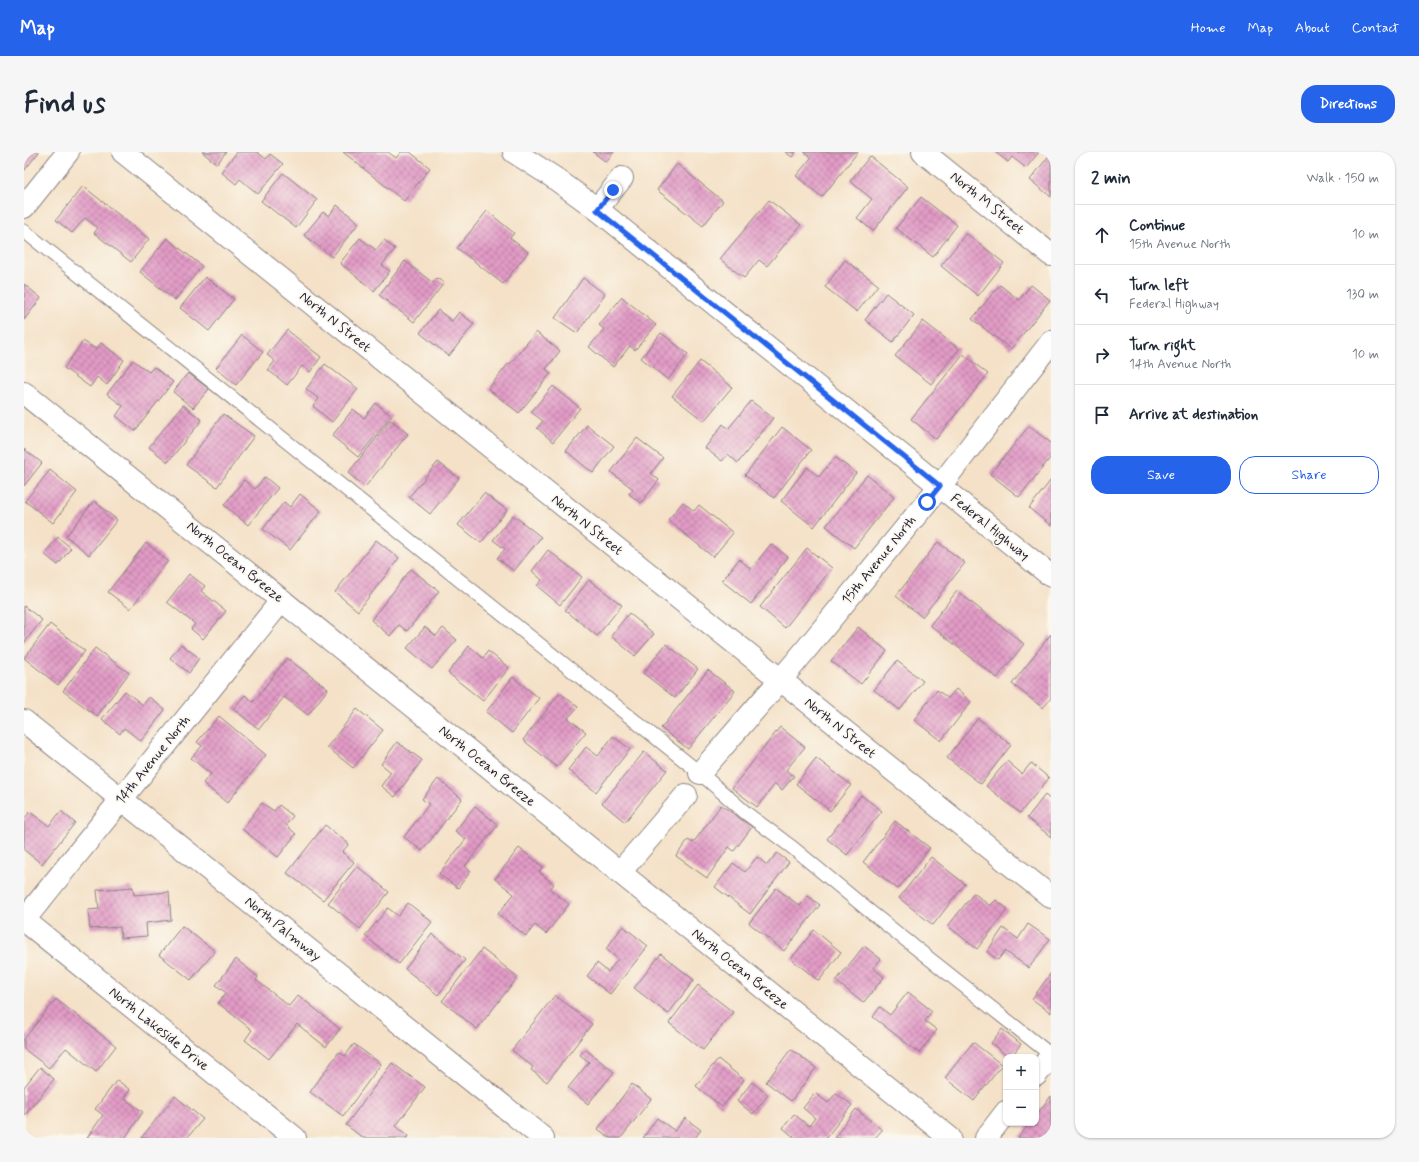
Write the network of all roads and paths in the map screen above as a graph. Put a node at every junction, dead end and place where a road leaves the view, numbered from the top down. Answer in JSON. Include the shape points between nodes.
{"nodes":[{"id":1,"x":68,"y":152,"type":"edge"},
{"id":2,"x":123,"y":152,"type":"edge"},
{"id":3,"x":514,"y":152,"type":"edge"},
{"id":4,"x":923,"y":152,"type":"edge"},
{"id":5,"x":622,"y":178,"type":"dead end"},
{"id":6,"x":24,"y":207,"type":"edge"},
{"id":7,"x":597,"y":210,"type":"junction"},
{"id":8,"x":24,"y":231,"type":"edge"},
{"id":9,"x":1051,"y":255,"type":"edge"},
{"id":10,"x":1051,"y":342,"type":"edge"},
{"id":11,"x":24,"y":393,"type":"edge"},
{"id":12,"x":940,"y":486,"type":"junction"},
{"id":13,"x":1051,"y":576,"type":"edge"},
{"id":14,"x":282,"y":600,"type":"junction"},
{"id":15,"x":781,"y":680,"type":"junction"},
{"id":16,"x":24,"y":721,"type":"edge"},
{"id":17,"x":700,"y":773,"type":"junction"},
{"id":18,"x":686,"y":795,"type":"dead end"},
{"id":19,"x":122,"y":799,"type":"junction"},
{"id":20,"x":620,"y":872,"type":"junction"},
{"id":21,"x":1051,"y":897,"type":"edge"},
{"id":22,"x":24,"y":920,"type":"edge"},
{"id":23,"x":1051,"y":1055,"type":"edge"},
{"id":24,"x":1039,"y":1071,"type":"edge"},
{"id":25,"x":1003,"y":1116,"type":"edge"},
{"id":26,"x":295,"y":1138,"type":"edge"},
{"id":27,"x":543,"y":1138,"type":"edge"},
{"id":28,"x":950,"y":1138,"type":"edge"},
{"id":29,"x":986,"y":1138,"type":"edge"}],
"edges":[{"from":1,"to":6,"type":"street"},
{"from":2,"to":15,"type":"street","name":"North N Street"},
{"from":3,"to":7,"type":"street","name":"Federal Highway"},
{"from":4,"to":9,"type":"street","name":"North M Street"},
{"from":5,"to":7,"type":"street"},
{"from":7,"to":12,"type":"street","name":"Federal Highway"},
{"from":8,"to":17,"type":"lane"},
{"from":10,"to":12,"type":"street","name":"15th Avenue North"},
{"from":11,"to":14,"type":"street","name":"North Ocean Breeze"},
{"from":12,"to":13,"type":"street","name":"Federal Highway"},
{"from":12,"to":15,"type":"street","name":"15th Avenue North"},
{"from":14,"to":19,"type":"street","name":"14th Avenue North"},
{"from":14,"to":20,"type":"street","name":"North Ocean Breeze"},
{"from":15,"to":17,"type":"street","name":"15th Avenue North"},
{"from":15,"to":21,"type":"street","name":"North N Street"},
{"from":16,"to":19,"type":"street","name":"North Palmway"},
{"from":17,"to":23,"type":"lane","via":[[746,813]]},
{"from":18,"to":20,"type":"street"},
{"from":19,"to":22,"type":"street","name":"14th Avenue North"},
{"from":19,"to":27,"type":"street","name":"North Palmway"},
{"from":20,"to":28,"type":"street","name":"North Ocean Breeze"},
{"from":22,"to":26,"type":"street","name":"North Lakeside Drive"},
{"from":23,"to":24,"type":"street"},
{"from":25,"to":29,"type":"street"}]}
